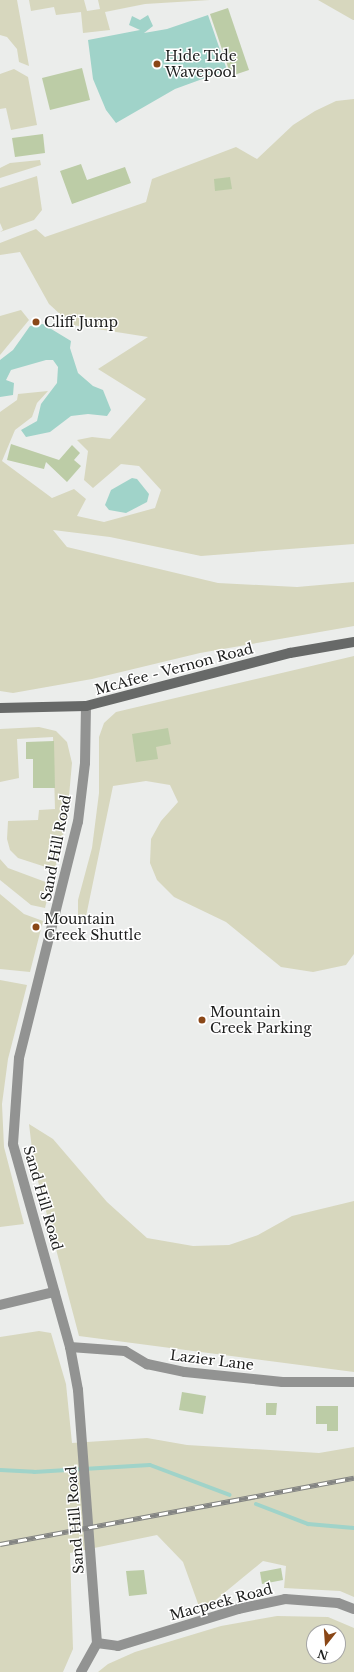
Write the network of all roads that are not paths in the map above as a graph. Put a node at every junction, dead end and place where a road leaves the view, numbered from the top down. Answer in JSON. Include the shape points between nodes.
{"nodes":[{"id":1,"x":354,"y":642,"type":"edge"},
{"id":2,"x":86,"y":706,"type":"junction"},
{"id":3,"x":0,"y":708,"type":"edge"},
{"id":4,"x":54,"y":1292,"type":"junction"},
{"id":5,"x":0,"y":1305,"type":"edge"},
{"id":6,"x":70,"y":1347,"type":"junction"},
{"id":7,"x":354,"y":1382,"type":"edge"},
{"id":8,"x":354,"y":1609,"type":"edge"},
{"id":9,"x":97,"y":1643,"type":"junction"},
{"id":10,"x":81,"y":1672,"type":"edge"}],
"edges":[{"from":1,"to":2,"type":"main road","name":"McAfee - Vernon Road","via":[[290,653]]},
{"from":2,"to":3,"type":"main road","name":"McAfee - Vernon Road"},
{"from":2,"to":4,"type":"street","name":"Sand Hill Road","via":[[85,764],[78,822],[19,1058],[13,1108],[13,1144]]},
{"from":4,"to":5,"type":"street"},
{"from":4,"to":6,"type":"street","name":"Sand Hill Road"},
{"from":6,"to":7,"type":"street","name":"Lazier Lane","via":[[125,1351],[147,1364],[186,1372],[282,1382]]},
{"from":6,"to":9,"type":"street","name":"Sand Hill Road","via":[[78,1390]]},
{"from":8,"to":9,"type":"street","name":"Macpeek Road","via":[[338,1603],[285,1599],[238,1609],[118,1646]]},
{"from":9,"to":10,"type":"street"}]}
